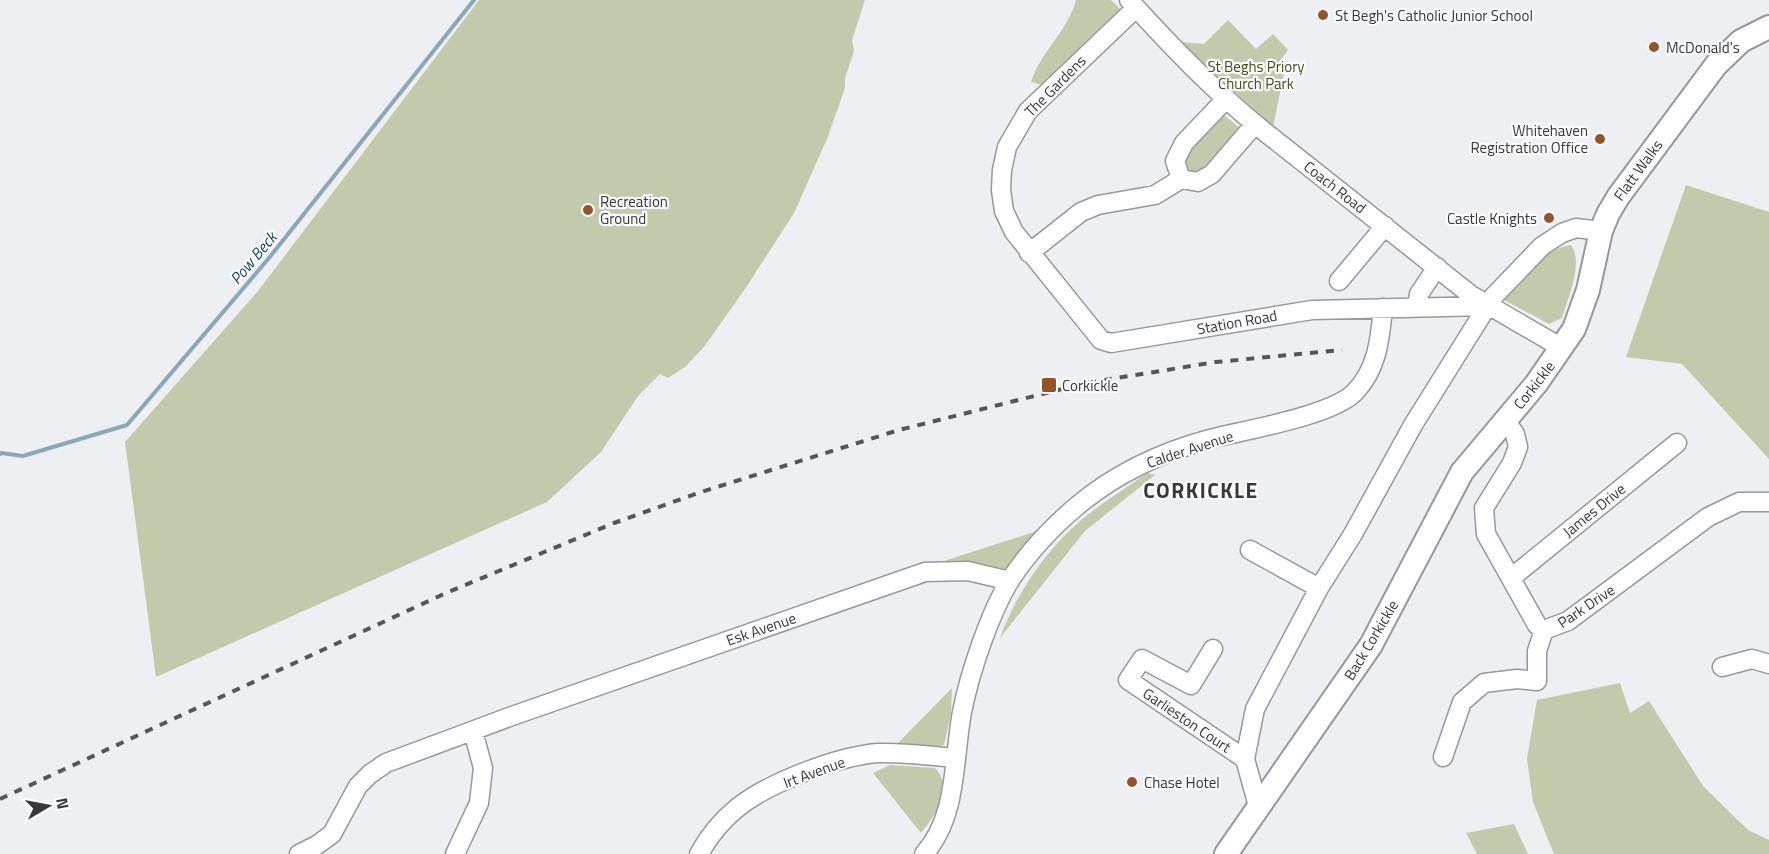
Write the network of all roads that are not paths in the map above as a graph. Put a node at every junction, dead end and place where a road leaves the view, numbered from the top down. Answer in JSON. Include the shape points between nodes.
{"nodes":[{"id":1,"x":1132,"y":4,"type":"edge"},
{"id":2,"x":1769,"y":27,"type":"edge"},
{"id":3,"x":1226,"y":99,"type":"junction"},
{"id":4,"x":1255,"y":124,"type":"junction"},
{"id":5,"x":1181,"y":180,"type":"junction"},
{"id":6,"x":1385,"y":226,"type":"junction"},
{"id":7,"x":1601,"y":231,"type":"junction"},
{"id":8,"x":1029,"y":253,"type":"junction"},
{"id":9,"x":1437,"y":267,"type":"junction"},
{"id":10,"x":1339,"y":281,"type":"dead end"},
{"id":11,"x":1488,"y":306,"type":"junction"},
{"id":12,"x":1383,"y":308,"type":"junction"},
{"id":13,"x":1417,"y":308,"type":"junction"},
{"id":14,"x":1562,"y":348,"type":"junction"},
{"id":15,"x":1506,"y":421,"type":"junction"},
{"id":16,"x":1677,"y":443,"type":"dead end"},
{"id":17,"x":1769,"y":502,"type":"edge"},
{"id":18,"x":1250,"y":550,"type":"dead end"},
{"id":19,"x":1511,"y":578,"type":"junction"},
{"id":20,"x":1010,"y":581,"type":"junction"},
{"id":21,"x":1319,"y":588,"type":"junction"},
{"id":22,"x":1544,"y":630,"type":"junction"},
{"id":23,"x":1213,"y":649,"type":"dead end"},
{"id":24,"x":1769,"y":664,"type":"edge"},
{"id":25,"x":1722,"y":667,"type":"dead end"},
{"id":26,"x":473,"y":731,"type":"junction"},
{"id":27,"x":1443,"y":757,"type":"dead end"},
{"id":28,"x":956,"y":758,"type":"junction"},
{"id":29,"x":1245,"y":759,"type":"junction"},
{"id":30,"x":1258,"y":806,"type":"junction"},
{"id":31,"x":300,"y":854,"type":"edge"},
{"id":32,"x":455,"y":854,"type":"edge"},
{"id":33,"x":699,"y":854,"type":"edge"},
{"id":34,"x":924,"y":854,"type":"edge"},
{"id":35,"x":1226,"y":854,"type":"edge"}],
"edges":[{"from":1,"to":3,"type":"street","name":"Coach Road"},
{"from":1,"to":8,"type":"street","name":"The Gardens","via":[[1033,105],[1007,147],[1001,190],[1004,211]]},
{"from":2,"to":7,"type":"main road","name":"Flatt Walks","via":[[1740,41],[1716,65],[1618,197]]},
{"from":3,"to":4,"type":"street","name":"Coach Road"},
{"from":3,"to":5,"type":"street","via":[[1184,143],[1175,161]]},
{"from":4,"to":5,"type":"street","via":[[1212,174],[1198,182]]},
{"from":4,"to":6,"type":"street","name":"Coach Road"},
{"from":5,"to":8,"type":"street","via":[[1155,195],[1098,205],[1081,212]]},
{"from":6,"to":9,"type":"street","name":"Coach Road"},
{"from":6,"to":10,"type":"street"},
{"from":7,"to":11,"type":"street","via":[[1576,228],[1542,246]]},
{"from":7,"to":14,"type":"main road","name":"Flatt Walks","via":[[1582,311]]},
{"from":8,"to":12,"type":"street","name":"Station Road","via":[[1101,340],[1111,344],[1312,310]]},
{"from":9,"to":11,"type":"street","name":"Coach Road"},
{"from":9,"to":13,"type":"street","via":[[1419,294]]},
{"from":11,"to":13,"type":"street","name":"Station Road"},
{"from":11,"to":14,"type":"street","name":"Coach Road"},
{"from":11,"to":21,"type":"street","via":[[1413,425]]},
{"from":12,"to":13,"type":"street","name":"Station Road"},
{"from":12,"to":20,"type":"street","name":"Calder Avenue","via":[[1375,363],[1354,393],[1316,411],[1210,439],[1129,471],[1075,508]]},
{"from":14,"to":15,"type":"main road","name":"Corkickle"},
{"from":15,"to":19,"type":"street","name":"Park Drive","via":[[1518,447],[1484,508],[1486,534]]},
{"from":15,"to":30,"type":"main road","name":"Back Corkickle","via":[[1462,472],[1371,645]]},
{"from":16,"to":19,"type":"street","name":"James Drive"},
{"from":17,"to":22,"type":"street","name":"Park Drive","via":[[1739,502],[1708,517],[1568,621]]},
{"from":18,"to":21,"type":"street"},
{"from":19,"to":22,"type":"street","name":"Park Drive","via":[[1537,625]]},
{"from":20,"to":26,"type":"street","name":"Esk Avenue","via":[[968,571],[925,572]]},
{"from":20,"to":28,"type":"street","name":"Calder Avenue","via":[[972,675]]},
{"from":21,"to":29,"type":"street","via":[[1255,709]]},
{"from":22,"to":27,"type":"street","via":[[1537,651],[1537,681],[1484,683],[1462,702]]},
{"from":23,"to":29,"type":"street","name":"Garlieston Court","via":[[1191,686],[1142,659],[1128,680]]},
{"from":24,"to":25,"type":"street","via":[[1752,659]]},
{"from":26,"to":31,"type":"street","via":[[386,763],[370,774],[358,786],[332,834]]},
{"from":26,"to":32,"type":"street","via":[[483,768],[479,803]]},
{"from":28,"to":33,"type":"street","name":"Irt Avenue","via":[[878,753],[824,765],[765,790],[737,807],[712,832]]},
{"from":28,"to":34,"type":"street","name":"Calder Avenue","via":[[945,820]]},
{"from":29,"to":30,"type":"street"},
{"from":30,"to":35,"type":"main road","name":"Back Corkickle"}]}
